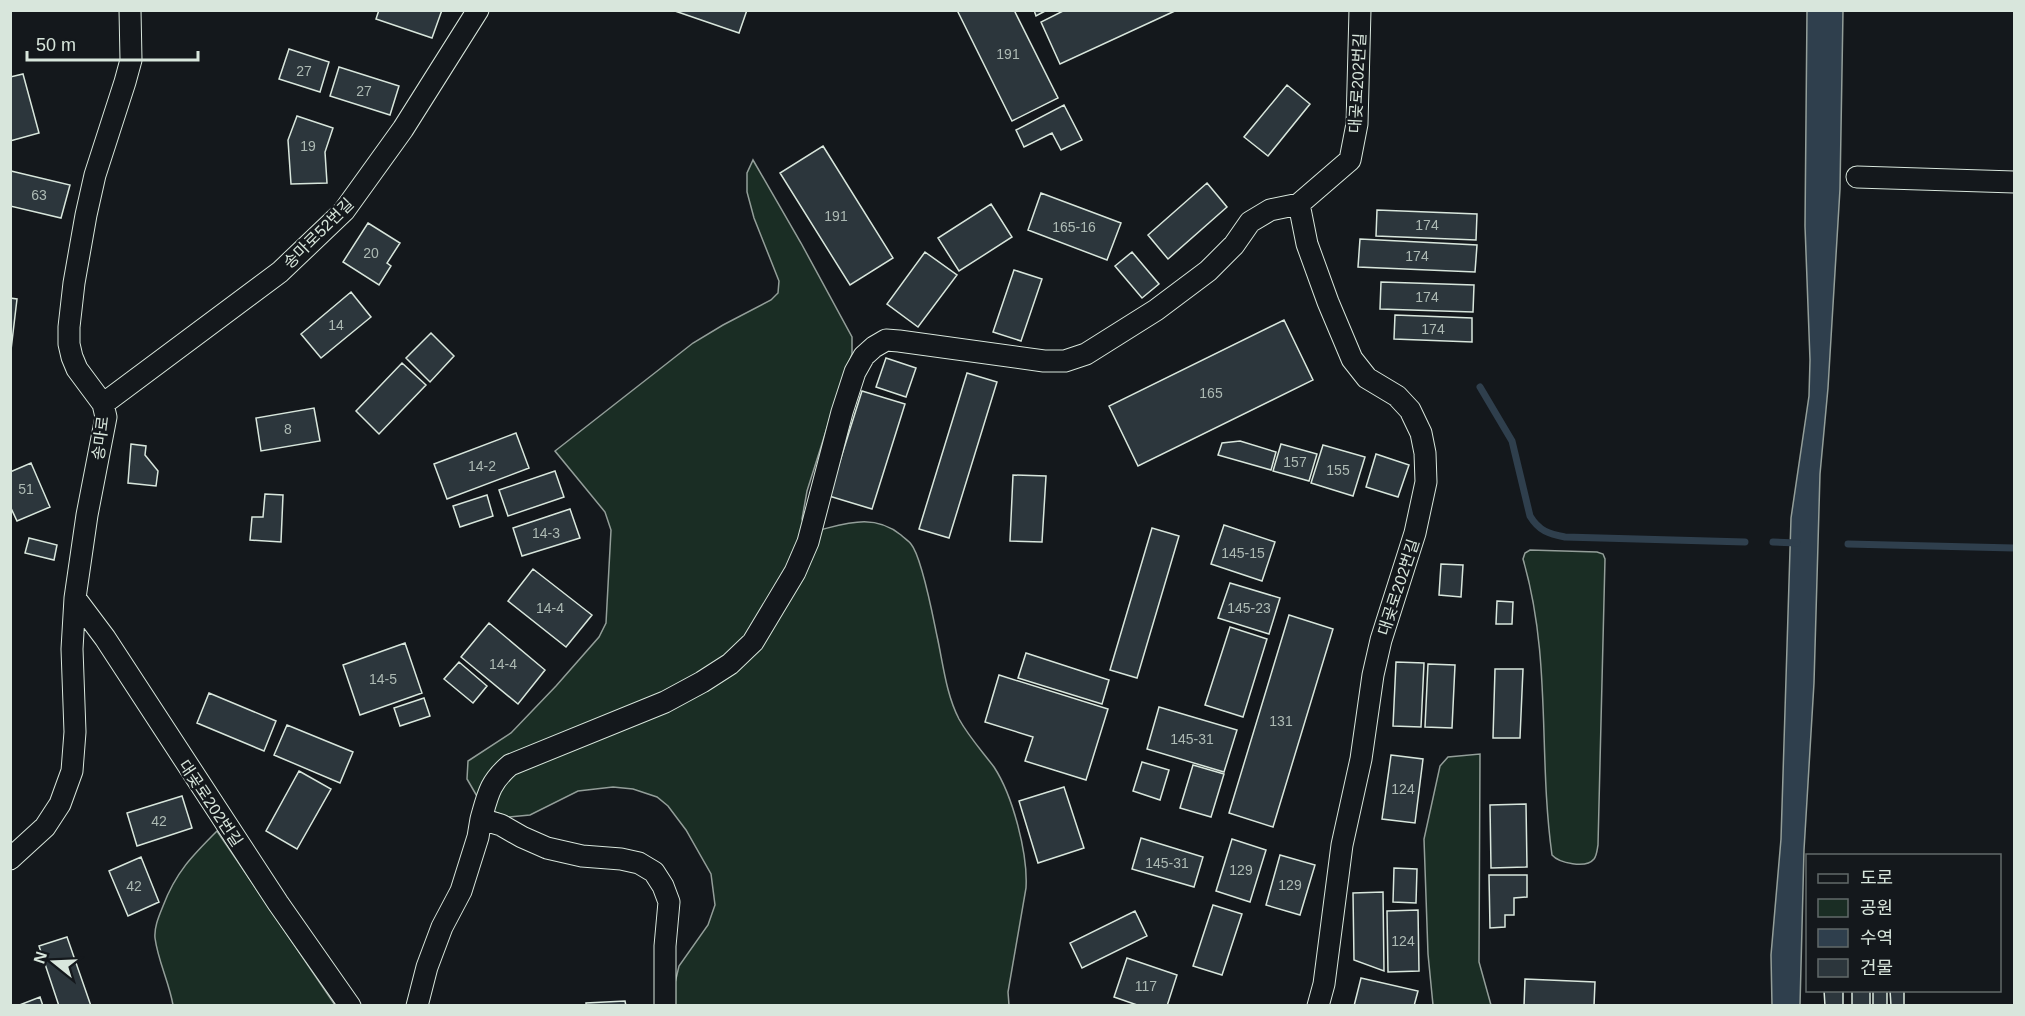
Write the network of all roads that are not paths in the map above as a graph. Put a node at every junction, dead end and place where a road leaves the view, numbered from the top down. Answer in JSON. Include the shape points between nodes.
{"nodes":[{"id":1,"x":130,"y":10,"type":"edge"},
{"id":2,"x":478,"y":10,"type":"edge"},
{"id":3,"x":1360,"y":10,"type":"edge"},
{"id":4,"x":1857,"y":177,"type":"dead end"},
{"id":5,"x":2014,"y":182,"type":"edge"},
{"id":6,"x":1299,"y":204,"type":"junction"},
{"id":7,"x":103,"y":404,"type":"junction"},
{"id":8,"x":75,"y":598,"type":"junction"},
{"id":9,"x":481,"y":819,"type":"junction"},
{"id":10,"x":10,"y":859,"type":"edge"},
{"id":11,"x":350,"y":1005,"type":"edge"},
{"id":12,"x":417,"y":1005,"type":"edge"},
{"id":13,"x":665,"y":1005,"type":"edge"},
{"id":14,"x":1318,"y":1005,"type":"edge"}],
"edges":[{"from":1,"to":7,"type":"street","name":"송마로","via":[[131,60],[88,205],[69,327],[74,363]]},
{"from":2,"to":7,"type":"street","name":"송마로52번길","via":[[403,129],[344,211],[280,272]]},
{"from":3,"to":6,"type":"street","name":"대곶로202번길","via":[[1357,124],[1350,160]]},
{"from":4,"to":5,"type":"street"},
{"from":6,"to":9,"type":"street","name":"대곶로202번길","via":[[1270,210],[1250,222],[1208,271],[1086,354],[1065,361],[1044,361],[886,340],[874,347],[855,372],[808,542],[795,572],[753,642],[730,664],[664,702],[510,765],[496,776]]},
{"from":6,"to":14,"type":"street","name":"대곶로202번길","via":[[1311,254],[1352,359],[1367,378],[1397,396],[1410,410],[1421,433],[1426,482],[1373,675]]},
{"from":7,"to":8,"type":"street","name":"송마로","via":[[104,432]]},
{"from":8,"to":10,"type":"street","name":"송마로","via":[[72,771],[60,804],[45,827]]},
{"from":8,"to":11,"type":"street","name":"대곶로202번길"},
{"from":9,"to":12,"type":"street","name":"대곶로202번길","via":[[461,891],[442,927]]},
{"from":9,"to":13,"type":"street","via":[[547,848],[639,863],[654,872],[669,902]]}]}
